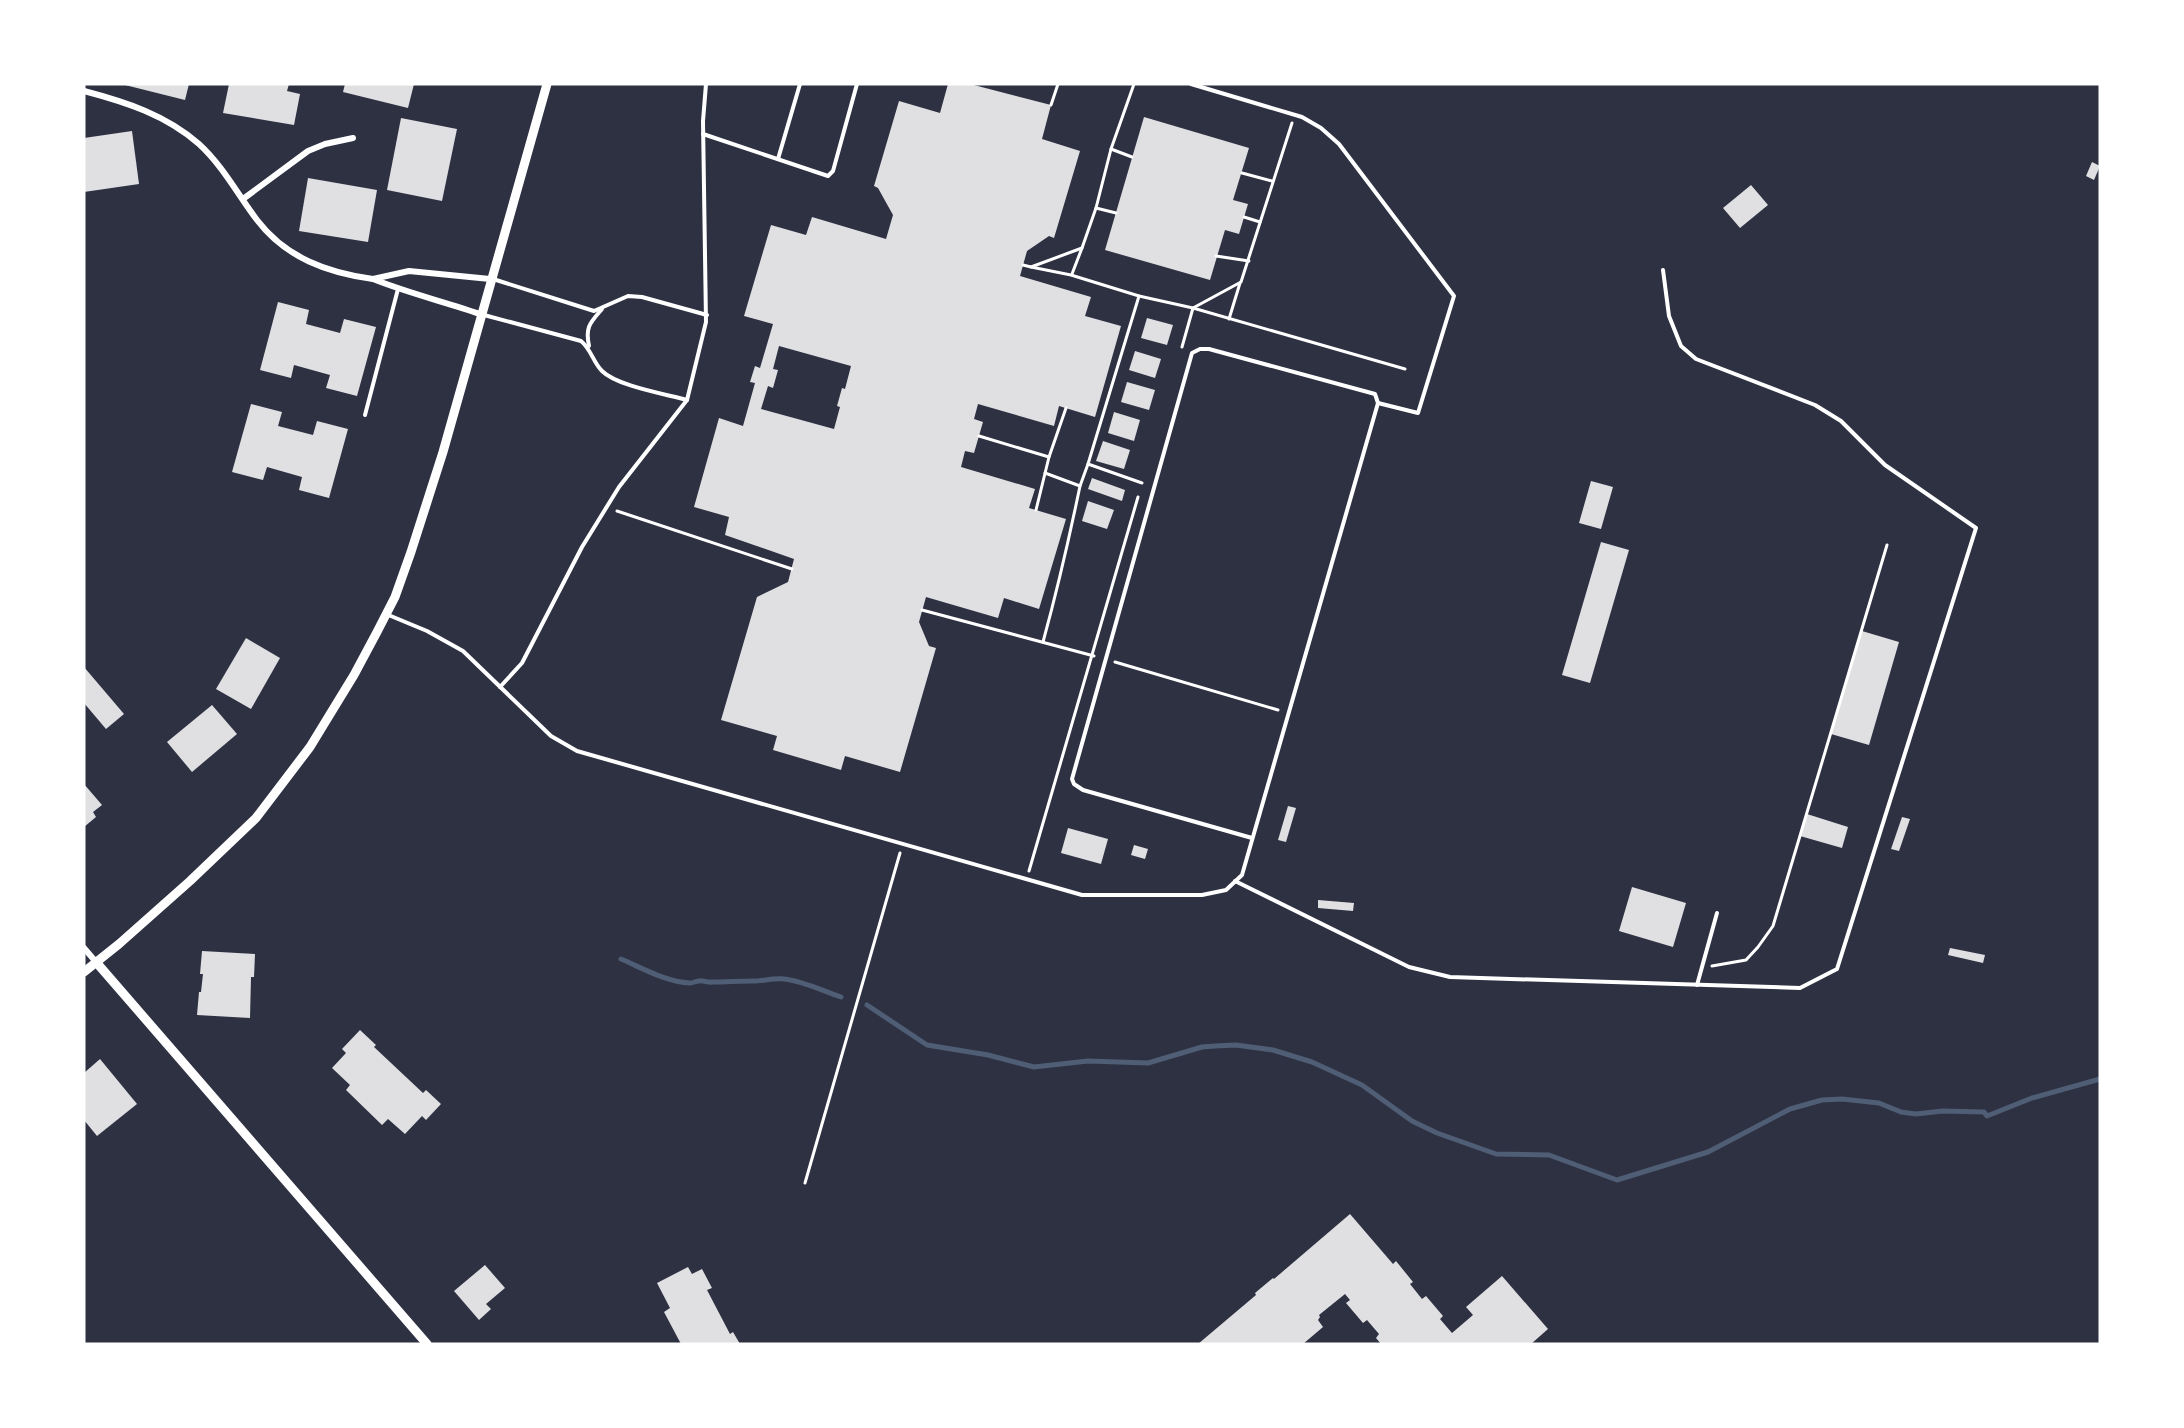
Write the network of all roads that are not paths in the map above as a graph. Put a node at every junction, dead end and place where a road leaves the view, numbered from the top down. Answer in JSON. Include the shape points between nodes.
{"nodes":[{"id":1,"x":546,"y":84,"type":"edge"},
{"id":2,"x":706,"y":84,"type":"edge"},
{"id":3,"x":800,"y":84,"type":"edge"},
{"id":4,"x":857,"y":84,"type":"edge"},
{"id":5,"x":1191,"y":84,"type":"edge"},
{"id":6,"x":84,"y":91,"type":"edge"},
{"id":7,"x":704,"y":134,"type":"junction"},
{"id":8,"x":353,"y":138,"type":"dead end"},
{"id":9,"x":778,"y":159,"type":"junction"},
{"id":10,"x":243,"y":199,"type":"junction"},
{"id":11,"x":1663,"y":270,"type":"dead end"},
{"id":12,"x":373,"y":279,"type":"junction"},
{"id":13,"x":490,"y":279,"type":"junction"},
{"id":14,"x":398,"y":289,"type":"junction"},
{"id":15,"x":603,"y":307,"type":"junction"},
{"id":16,"x":480,"y":314,"type":"junction"},
{"id":17,"x":707,"y":315,"type":"junction"},
{"id":18,"x":589,"y":347,"type":"junction"},
{"id":19,"x":687,"y":400,"type":"junction"},
{"id":20,"x":1378,"y":403,"type":"junction"},
{"id":21,"x":365,"y":415,"type":"dead end"},
{"id":22,"x":386,"y":614,"type":"junction"},
{"id":23,"x":500,"y":687,"type":"junction"},
{"id":24,"x":1252,"y":838,"type":"junction"},
{"id":25,"x":1235,"y":881,"type":"junction"},
{"id":26,"x":1717,"y":913,"type":"dead end"},
{"id":27,"x":84,"y":948,"type":"edge"},
{"id":28,"x":96,"y":962,"type":"junction"},
{"id":29,"x":84,"y":972,"type":"edge"},
{"id":30,"x":1697,"y":985,"type":"junction"},
{"id":31,"x":427,"y":1344,"type":"edge"}],
"edges":[{"from":1,"to":13,"type":"street"},
{"from":2,"to":7,"type":"lane"},
{"from":3,"to":9,"type":"lane"},
{"from":4,"to":9,"type":"lane","via":[[833,171],[828,176]]},
{"from":5,"to":20,"type":"lane","via":[[1295,115],[1321,128],[1339,144],[1454,297],[1418,413]]},
{"from":6,"to":10,"type":"street","via":[[126,102],[182,130],[216,161]]},
{"from":7,"to":9,"type":"lane"},
{"from":7,"to":17,"type":"lane"},
{"from":8,"to":10,"type":"street","via":[[308,151]]},
{"from":10,"to":12,"type":"street","via":[[270,234],[302,258],[334,272]]},
{"from":11,"to":30,"type":"lane","via":[[1669,316],[1681,346],[1696,359],[1815,405],[1841,421],[1885,465],[1976,528],[1837,969],[1800,988]]},
{"from":12,"to":13,"type":"street","via":[[409,271]]},
{"from":12,"to":14,"type":"street"},
{"from":13,"to":15,"type":"lane","via":[[594,311]]},
{"from":13,"to":16,"type":"street"},
{"from":14,"to":16,"type":"street"},
{"from":14,"to":21,"type":"lane"},
{"from":15,"to":17,"type":"lane","via":[[628,296],[642,297]]},
{"from":15,"to":18,"type":"lane","via":[[586,332]]},
{"from":16,"to":18,"type":"lane","via":[[580,341]]},
{"from":16,"to":22,"type":"street","via":[[411,552]]},
{"from":17,"to":19,"type":"lane"},
{"from":18,"to":19,"type":"lane","via":[[600,369],[613,379]]},
{"from":19,"to":23,"type":"lane","via":[[619,487],[582,547],[522,663]]},
{"from":20,"to":24,"type":"lane"},
{"from":20,"to":24,"type":"lane","via":[[1375,394],[1209,349],[1192,353],[1072,779],[1083,789]]},
{"from":22,"to":23,"type":"lane","via":[[463,651]]},
{"from":22,"to":28,"type":"street","via":[[310,747],[256,818]]},
{"from":23,"to":25,"type":"lane","via":[[551,736],[577,752],[1082,896],[1202,895],[1226,890]]},
{"from":24,"to":25,"type":"lane","via":[[1242,875]]},
{"from":25,"to":30,"type":"lane","via":[[1409,967],[1450,977]]},
{"from":26,"to":30,"type":"lane"},
{"from":27,"to":28,"type":"street"},
{"from":28,"to":29,"type":"street"},
{"from":28,"to":31,"type":"street"}]}
